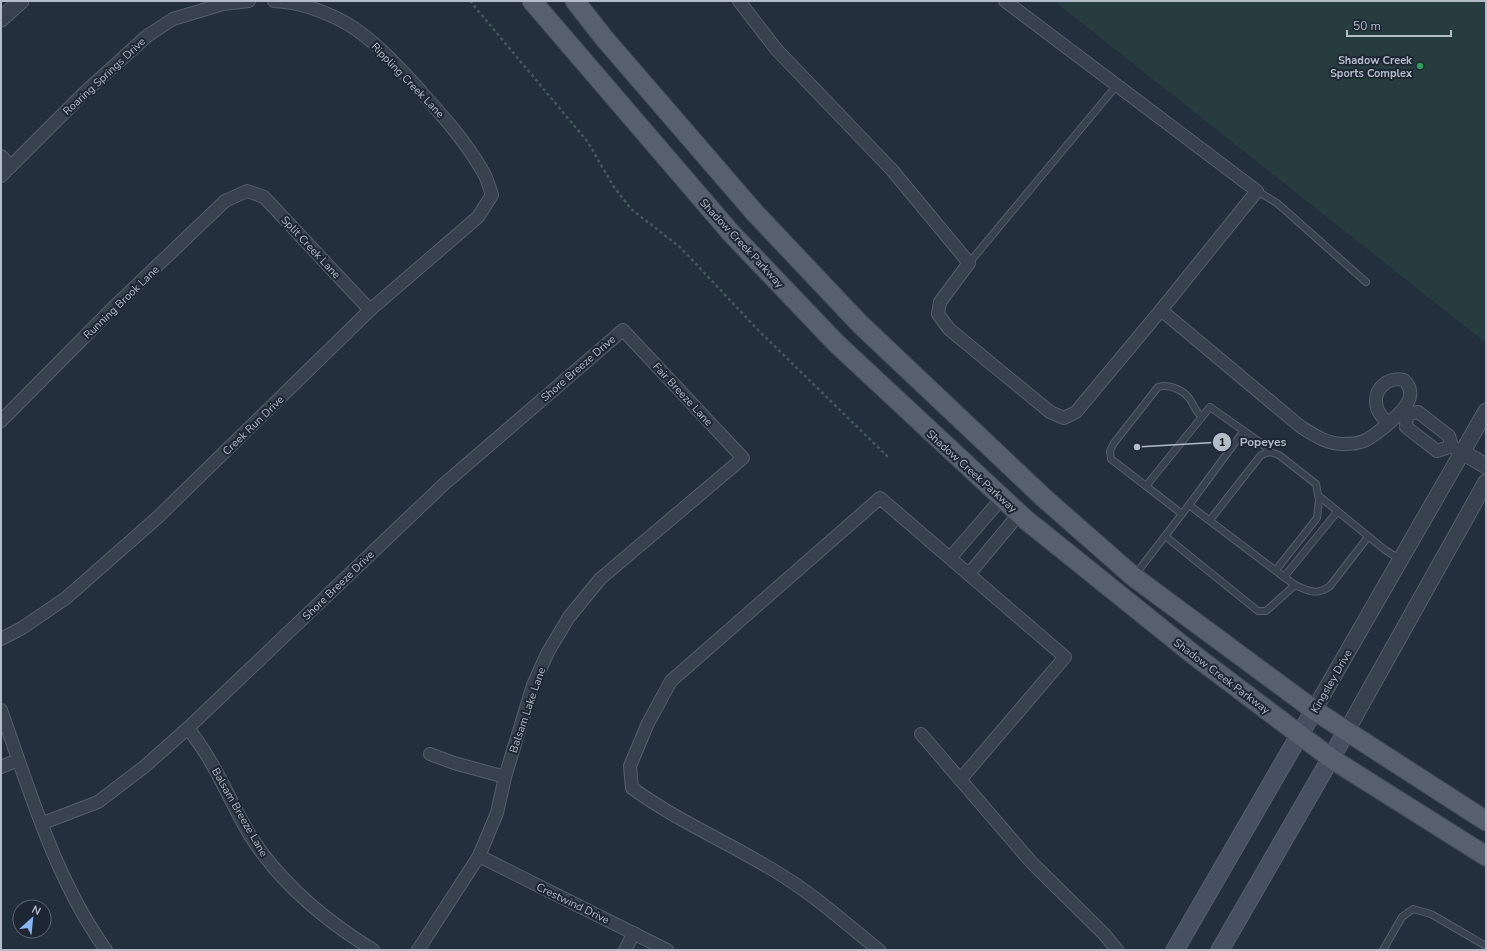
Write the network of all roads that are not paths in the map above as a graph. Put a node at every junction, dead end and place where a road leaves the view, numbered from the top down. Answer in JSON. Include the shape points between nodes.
{"nodes":[{"id":1,"x":21,"y":1,"type":"edge"},
{"id":2,"x":249,"y":1,"type":"edge"},
{"id":3,"x":274,"y":1,"type":"edge"},
{"id":4,"x":291,"y":1,"type":"edge"},
{"id":5,"x":532,"y":1,"type":"edge"},
{"id":6,"x":575,"y":1,"type":"edge"},
{"id":7,"x":739,"y":1,"type":"edge"},
{"id":8,"x":1005,"y":1,"type":"edge"},
{"id":9,"x":1,"y":19,"type":"edge"},
{"id":10,"x":1117,"y":85,"type":"junction"},
{"id":11,"x":1,"y":156,"type":"edge"},
{"id":12,"x":11,"y":166,"type":"junction"},
{"id":13,"x":1,"y":176,"type":"edge"},
{"id":14,"x":247,"y":191,"type":"joint"},
{"id":15,"x":1256,"y":191,"type":"junction"},
{"id":16,"x":492,"y":196,"type":"joint"},
{"id":17,"x":969,"y":263,"type":"junction"},
{"id":18,"x":1366,"y":282,"type":"dead end"},
{"id":19,"x":370,"y":310,"type":"junction"},
{"id":20,"x":1161,"y":310,"type":"junction"},
{"id":21,"x":623,"y":330,"type":"joint"},
{"id":22,"x":1486,"y":411,"type":"edge"},
{"id":23,"x":1406,"y":413,"type":"junction"},
{"id":24,"x":1202,"y":418,"type":"junction"},
{"id":25,"x":1,"y":421,"type":"edge"},
{"id":26,"x":1388,"y":424,"type":"junction"},
{"id":27,"x":1243,"y":432,"type":"junction"},
{"id":28,"x":1457,"y":449,"type":"junction"},
{"id":29,"x":1270,"y":452,"type":"junction"},
{"id":30,"x":743,"y":458,"type":"joint"},
{"id":31,"x":1486,"y":466,"type":"edge"},
{"id":32,"x":1486,"y":482,"type":"edge"},
{"id":33,"x":1146,"y":486,"type":"junction"},
{"id":34,"x":1319,"y":496,"type":"junction"},
{"id":35,"x":1002,"y":498,"type":"junction"},
{"id":36,"x":1190,"y":505,"type":"junction"},
{"id":37,"x":1337,"y":512,"type":"junction"},
{"id":38,"x":1019,"y":514,"type":"junction"},
{"id":39,"x":1182,"y":514,"type":"junction"},
{"id":40,"x":1210,"y":520,"type":"junction"},
{"id":41,"x":1165,"y":536,"type":"junction"},
{"id":42,"x":1368,"y":537,"type":"junction"},
{"id":43,"x":950,"y":558,"type":"junction"},
{"id":44,"x":1401,"y":560,"type":"junction"},
{"id":45,"x":1276,"y":570,"type":"junction"},
{"id":46,"x":969,"y":574,"type":"junction"},
{"id":47,"x":1134,"y":577,"type":"junction"},
{"id":48,"x":1284,"y":577,"type":"junction"},
{"id":49,"x":1295,"y":585,"type":"junction"},
{"id":50,"x":1,"y":639,"type":"edge"},
{"id":51,"x":1,"y":710,"type":"edge"},
{"id":52,"x":1314,"y":710,"type":"junction"},
{"id":53,"x":188,"y":728,"type":"junction"},
{"id":54,"x":1346,"y":732,"type":"junction"},
{"id":55,"x":921,"y":734,"type":"dead end"},
{"id":56,"x":1300,"y":734,"type":"junction"},
{"id":57,"x":5,"y":736,"type":"edge"},
{"id":58,"x":430,"y":754,"type":"dead end"},
{"id":59,"x":1332,"y":759,"type":"junction"},
{"id":60,"x":18,"y":760,"type":"junction"},
{"id":61,"x":1,"y":767,"type":"edge"},
{"id":62,"x":505,"y":778,"type":"junction"},
{"id":63,"x":960,"y":780,"type":"junction"},
{"id":64,"x":1486,"y":821,"type":"edge"},
{"id":65,"x":43,"y":823,"type":"junction"},
{"id":66,"x":479,"y":856,"type":"junction"},
{"id":67,"x":1486,"y":856,"type":"edge"},
{"id":68,"x":634,"y":933,"type":"junction"},
{"id":69,"x":1486,"y":946,"type":"edge"},
{"id":70,"x":106,"y":950,"type":"edge"},
{"id":71,"x":373,"y":950,"type":"edge"},
{"id":72,"x":418,"y":950,"type":"edge"},
{"id":73,"x":625,"y":950,"type":"edge"},
{"id":74,"x":667,"y":950,"type":"edge"},
{"id":75,"x":879,"y":950,"type":"edge"},
{"id":76,"x":1117,"y":950,"type":"edge"},
{"id":77,"x":1176,"y":950,"type":"edge"},
{"id":78,"x":1220,"y":950,"type":"edge"},
{"id":79,"x":1383,"y":950,"type":"edge"}],
"edges":[{"from":1,"to":9,"type":"street"},
{"from":2,"to":12,"type":"street","name":"Roaring Springs Drive","via":[[223,4],[173,19],[146,36],[82,94]]},
{"from":3,"to":4,"type":"street"},
{"from":4,"to":16,"type":"street","name":"Rippling Creek Lane","via":[[346,23],[385,54],[451,125],[484,171]]},
{"from":5,"to":35,"type":"main road","name":"Shadow Creek Parkway","via":[[731,234],[837,344]]},
{"from":6,"to":47,"type":"main road","via":[[755,213],[860,324],[1044,498]]},
{"from":7,"to":17,"type":"street","via":[[776,49],[892,170]]},
{"from":8,"to":10,"type":"street"},
{"from":10,"to":15,"type":"street"},
{"from":10,"to":17,"type":"lane"},
{"from":11,"to":12,"type":"street"},
{"from":12,"to":13,"type":"street","name":"Roaring Springs Drive"},
{"from":14,"to":19,"type":"street","name":"Split Creek Lane","via":[[264,197]]},
{"from":14,"to":25,"type":"street","name":"Running Brook Lane","via":[[225,201],[117,304]]},
{"from":15,"to":18,"type":"lane","via":[[1277,203]]},
{"from":15,"to":20,"type":"street"},
{"from":16,"to":19,"type":"street","name":"Creek Run Drive","via":[[478,216]]},
{"from":17,"to":20,"type":"street","via":[[940,302],[938,314],[949,329],[1050,412],[1064,418],[1076,412]]},
{"from":19,"to":50,"type":"street","name":"Creek Run Drive","via":[[158,517],[66,598]]},
{"from":20,"to":26,"type":"street","via":[[1301,427],[1323,440],[1343,444],[1364,441]]},
{"from":21,"to":30,"type":"street","name":"Fair Breeze Lane"},
{"from":21,"to":53,"type":"street","name":"Shore Breeze Drive","via":[[443,485]]},
{"from":22,"to":28,"type":"street","name":"Kingsley Drive"},
{"from":23,"to":26,"type":"street"},
{"from":23,"to":26,"type":"street","via":[[1410,388],[1408,384],[1396,378],[1388,381],[1377,394],[1376,402],[1378,410]]},
{"from":23,"to":28,"type":"street","via":[[1418,412],[1449,436]]},
{"from":23,"to":28,"type":"street","via":[[1406,427],[1437,451]]},
{"from":24,"to":27,"type":"lane","via":[[1210,408]]},
{"from":24,"to":33,"type":"lane"},
{"from":24,"to":33,"type":"lane","via":[[1195,411],[1191,401],[1172,386],[1158,388],[1110,451],[1111,459]]},
{"from":27,"to":29,"type":"lane"},
{"from":27,"to":36,"type":"lane"},
{"from":28,"to":31,"type":"street"},
{"from":28,"to":44,"type":"street","name":"Kingsley Drive"},
{"from":29,"to":34,"type":"lane","via":[[1279,455],[1316,484]]},
{"from":29,"to":40,"type":"lane","via":[[1260,455]]},
{"from":30,"to":62,"type":"street","name":"Balsam Lake Lane","via":[[600,579],[568,617],[533,685]]},
{"from":32,"to":54,"type":"street"},
{"from":33,"to":39,"type":"lane"},
{"from":34,"to":37,"type":"lane"},
{"from":34,"to":45,"type":"lane","via":[[1317,518]]},
{"from":35,"to":38,"type":"main road","name":"Shadow Creek Parkway"},
{"from":35,"to":43,"type":"street"},
{"from":36,"to":39,"type":"lane"},
{"from":36,"to":40,"type":"lane"},
{"from":37,"to":42,"type":"lane"},
{"from":37,"to":48,"type":"lane"},
{"from":38,"to":46,"type":"street"},
{"from":38,"to":56,"type":"main road","name":"Shadow Creek Parkway","via":[[1132,607]]},
{"from":39,"to":41,"type":"lane"},
{"from":40,"to":45,"type":"lane"},
{"from":41,"to":47,"type":"lane"},
{"from":41,"to":49,"type":"lane","via":[[1258,610],[1266,611]]},
{"from":42,"to":44,"type":"lane"},
{"from":42,"to":49,"type":"lane","via":[[1324,591],[1313,593]]},
{"from":43,"to":46,"type":"street"},
{"from":43,"to":75,"type":"street","via":[[880,498],[671,681],[648,723],[630,766],[632,788],[658,807],[798,885]]},
{"from":44,"to":52,"type":"street","name":"Kingsley Drive"},
{"from":45,"to":48,"type":"lane"},
{"from":46,"to":63,"type":"street","via":[[1065,657]]},
{"from":47,"to":52,"type":"main road"},
{"from":48,"to":49,"type":"lane"},
{"from":51,"to":57,"type":"street"},
{"from":52,"to":54,"type":"main road"},
{"from":52,"to":56,"type":"main road","name":"Kingsley Drive"},
{"from":53,"to":65,"type":"street","name":"Shore Breeze Drive","via":[[144,767],[98,802]]},
{"from":53,"to":71,"type":"street","name":"Balsam Breeze Lane","via":[[209,759],[262,853],[285,881],[344,932]]},
{"from":54,"to":59,"type":"main road"},
{"from":54,"to":64,"type":"main road"},
{"from":55,"to":63,"type":"street"},
{"from":56,"to":59,"type":"main road","name":"Shadow Creek Parkway"},
{"from":56,"to":77,"type":"main road","name":"Kingsley Drive"},
{"from":57,"to":60,"type":"street"},
{"from":58,"to":62,"type":"street"},
{"from":59,"to":67,"type":"main road","name":"Shadow Creek Parkway"},
{"from":59,"to":78,"type":"main road"},
{"from":60,"to":61,"type":"street"},
{"from":60,"to":65,"type":"street"},
{"from":62,"to":66,"type":"street","name":"Balsam Lake Lane","via":[[497,813]]},
{"from":63,"to":76,"type":"street","via":[[1032,863]]},
{"from":65,"to":70,"type":"street","via":[[64,876],[83,914]]},
{"from":66,"to":68,"type":"street","name":"Crestwind Drive"},
{"from":66,"to":72,"type":"street","name":"Balsam Lake Lane"},
{"from":68,"to":73,"type":"street"},
{"from":68,"to":74,"type":"street","name":"Crestwind Drive"},
{"from":69,"to":79,"type":"lane","via":[[1431,914],[1413,909],[1402,918]]}]}
